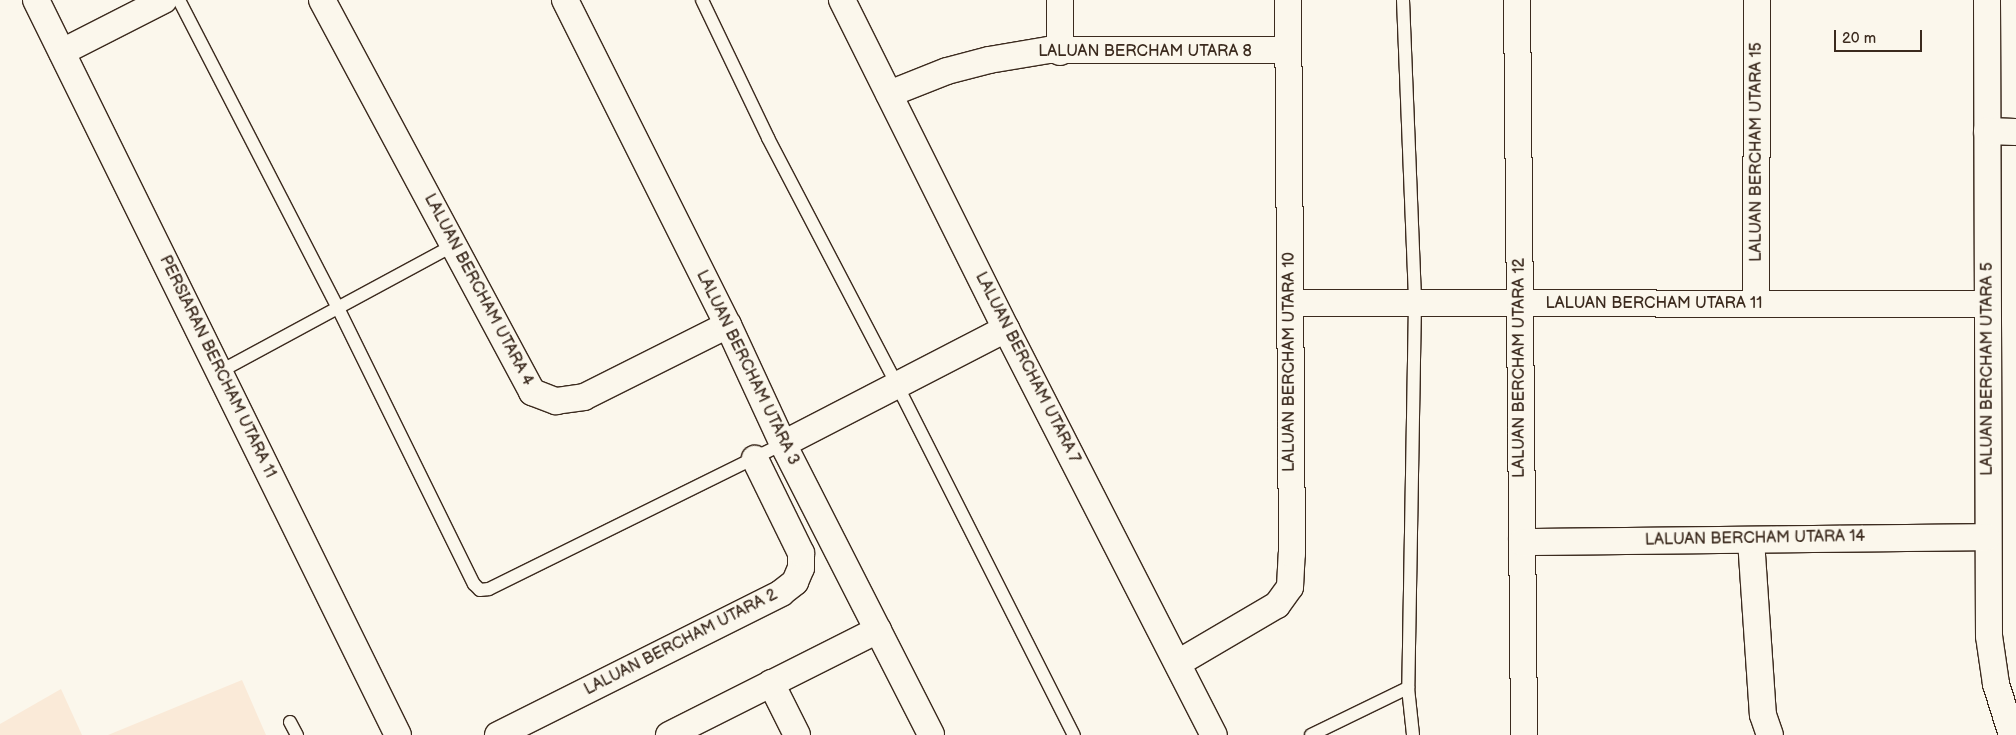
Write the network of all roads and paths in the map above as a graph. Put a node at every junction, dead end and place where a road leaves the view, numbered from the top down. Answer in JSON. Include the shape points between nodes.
{"nodes":[{"id":1,"x":36,"y":0,"type":"edge"},
{"id":2,"x":164,"y":0,"type":"edge"},
{"id":3,"x":179,"y":0,"type":"edge"},
{"id":4,"x":322,"y":0,"type":"edge"},
{"id":5,"x":565,"y":0,"type":"edge"},
{"id":6,"x":702,"y":0,"type":"edge"},
{"id":7,"x":842,"y":0,"type":"edge"},
{"id":8,"x":1060,"y":0,"type":"edge"},
{"id":9,"x":1288,"y":0,"type":"edge"},
{"id":10,"x":1403,"y":0,"type":"edge"},
{"id":11,"x":1517,"y":0,"type":"edge"},
{"id":12,"x":1757,"y":0,"type":"edge"},
{"id":13,"x":1987,"y":0,"type":"edge"},
{"id":14,"x":1288,"y":50,"type":"junction"},
{"id":15,"x":62,"y":52,"type":"junction"},
{"id":16,"x":1060,"y":52,"type":"junction"},
{"id":17,"x":889,"y":94,"type":"junction"},
{"id":18,"x":1987,"y":132,"type":"junction"},
{"id":19,"x":2016,"y":132,"type":"edge"},
{"id":20,"x":454,"y":245,"type":"junction"},
{"id":21,"x":1291,"y":303,"type":"junction"},
{"id":22,"x":1414,"y":303,"type":"junction"},
{"id":23,"x":1520,"y":304,"type":"junction"},
{"id":24,"x":1756,"y":304,"type":"junction"},
{"id":25,"x":1988,"y":304,"type":"junction"},
{"id":26,"x":338,"y":308,"type":"junction"},
{"id":27,"x":728,"y":325,"type":"junction"},
{"id":28,"x":1006,"y":329,"type":"junction"},
{"id":29,"x":219,"y":372,"type":"junction"},
{"id":30,"x":897,"y":385,"type":"junction"},
{"id":31,"x":783,"y":444,"type":"junction"},
{"id":32,"x":754,"y":460,"type":"junction"},
{"id":33,"x":1988,"y":537,"type":"junction"},
{"id":34,"x":1751,"y":540,"type":"junction"},
{"id":35,"x":1522,"y":542,"type":"junction"},
{"id":36,"x":878,"y":630,"type":"junction"},
{"id":37,"x":1178,"y":663,"type":"junction"},
{"id":38,"x":771,"y":684,"type":"junction"},
{"id":39,"x":1408,"y":688,"type":"junction"},
{"id":40,"x":290,"y":722,"type":"dead end"},
{"id":41,"x":672,"y":734,"type":"edge"},
{"id":42,"x":297,"y":735,"type":"edge"},
{"id":43,"x":398,"y":735,"type":"edge"},
{"id":44,"x":498,"y":735,"type":"edge"},
{"id":45,"x":797,"y":735,"type":"edge"},
{"id":46,"x":931,"y":735,"type":"edge"},
{"id":47,"x":1074,"y":735,"type":"edge"},
{"id":48,"x":1214,"y":735,"type":"edge"},
{"id":49,"x":1311,"y":735,"type":"edge"},
{"id":50,"x":1413,"y":735,"type":"edge"},
{"id":51,"x":1524,"y":735,"type":"edge"},
{"id":52,"x":1770,"y":735,"type":"edge"},
{"id":53,"x":2012,"y":735,"type":"edge"}],
"edges":[{"from":1,"to":15,"type":"street","name":"PERSIARAN BERCHAM UTARA 11"},
{"from":2,"to":15,"type":"street"},
{"from":3,"to":26,"type":"lane"},
{"from":4,"to":20,"type":"street","name":"LALUAN BERCHAM UTARA 4"},
{"from":5,"to":27,"type":"street","name":"LALUAN BERCHAM UTARA 3"},
{"from":6,"to":30,"type":"lane","via":[[768,138]]},
{"from":7,"to":17,"type":"street","name":"LALUAN BERCHAM UTARA 7"},
{"from":8,"to":16,"type":"street"},
{"from":9,"to":14,"type":"street","name":"LALUAN BERCHAM UTARA 10"},
{"from":10,"to":22,"type":"lane"},
{"from":11,"to":23,"type":"street","name":"LALUAN BERCHAM UTARA 12"},
{"from":12,"to":24,"type":"street","name":"LALUAN BERCHAM UTARA 15"},
{"from":13,"to":18,"type":"street","name":"LALUAN BERCHAM UTARA 5"},
{"from":14,"to":16,"type":"street","name":"LALUAN BERCHAM UTARA 8"},
{"from":14,"to":21,"type":"street","name":"LALUAN BERCHAM UTARA 10"},
{"from":15,"to":29,"type":"street","name":"PERSIARAN BERCHAM UTARA 11"},
{"from":16,"to":17,"type":"street","name":"LALUAN BERCHAM UTARA 8","via":[[1049,50],[989,60],[947,71]]},
{"from":17,"to":28,"type":"street","name":"LALUAN BERCHAM UTARA 7"},
{"from":18,"to":19,"type":"street"},
{"from":18,"to":25,"type":"street","name":"LALUAN BERCHAM UTARA 5"},
{"from":20,"to":26,"type":"lane"},
{"from":20,"to":27,"type":"street","name":"LALUAN BERCHAM UTARA 4","via":[[532,392],[556,401],[584,397]]},
{"from":21,"to":22,"type":"street","name":"LALUAN BERCHAM UTARA 11"},
{"from":21,"to":37,"type":"street","name":"LALUAN BERCHAM UTARA 10","via":[[1290,587],[1277,605]]},
{"from":22,"to":23,"type":"street","name":"LALUAN BERCHAM UTARA 11"},
{"from":22,"to":39,"type":"lane"},
{"from":23,"to":24,"type":"street","name":"LALUAN BERCHAM UTARA 11"},
{"from":23,"to":35,"type":"street","name":"LALUAN BERCHAM UTARA 12"},
{"from":24,"to":25,"type":"street","name":"LALUAN BERCHAM UTARA 11"},
{"from":25,"to":33,"type":"street","name":"LALUAN BERCHAM UTARA 5"},
{"from":26,"to":29,"type":"lane"},
{"from":26,"to":32,"type":"lane","via":[[474,584],[480,590],[489,589]]},
{"from":27,"to":31,"type":"street","name":"LALUAN BERCHAM UTARA 3"},
{"from":28,"to":30,"type":"street"},
{"from":28,"to":37,"type":"street","name":"LALUAN BERCHAM UTARA 7"},
{"from":29,"to":43,"type":"street","name":"PERSIARAN BERCHAM UTARA 11"},
{"from":30,"to":31,"type":"street"},
{"from":30,"to":47,"type":"lane"},
{"from":31,"to":32,"type":"lane"},
{"from":31,"to":36,"type":"street","name":"LALUAN BERCHAM UTARA 3"},
{"from":32,"to":44,"type":"street","name":"LALUAN BERCHAM UTARA 2","via":[[801,553],[801,568],[795,582],[781,593]]},
{"from":33,"to":34,"type":"street","name":"LALUAN BERCHAM UTARA 14"},
{"from":33,"to":53,"type":"street","name":"LALUAN BERCHAM UTARA 5","via":[[1989,636],[1996,684]]},
{"from":34,"to":35,"type":"street","name":"LALUAN BERCHAM UTARA 14"},
{"from":34,"to":52,"type":"street","via":[[1763,715]]},
{"from":35,"to":51,"type":"street","name":"LALUAN BERCHAM UTARA 12"},
{"from":36,"to":38,"type":"street"},
{"from":36,"to":46,"type":"street","name":"LALUAN BERCHAM UTARA 3"},
{"from":37,"to":48,"type":"street","name":"LALUAN BERCHAM UTARA 7"},
{"from":38,"to":41,"type":"street"},
{"from":38,"to":45,"type":"street"},
{"from":39,"to":49,"type":"lane"},
{"from":39,"to":50,"type":"lane"},
{"from":40,"to":42,"type":"lane"}]}
